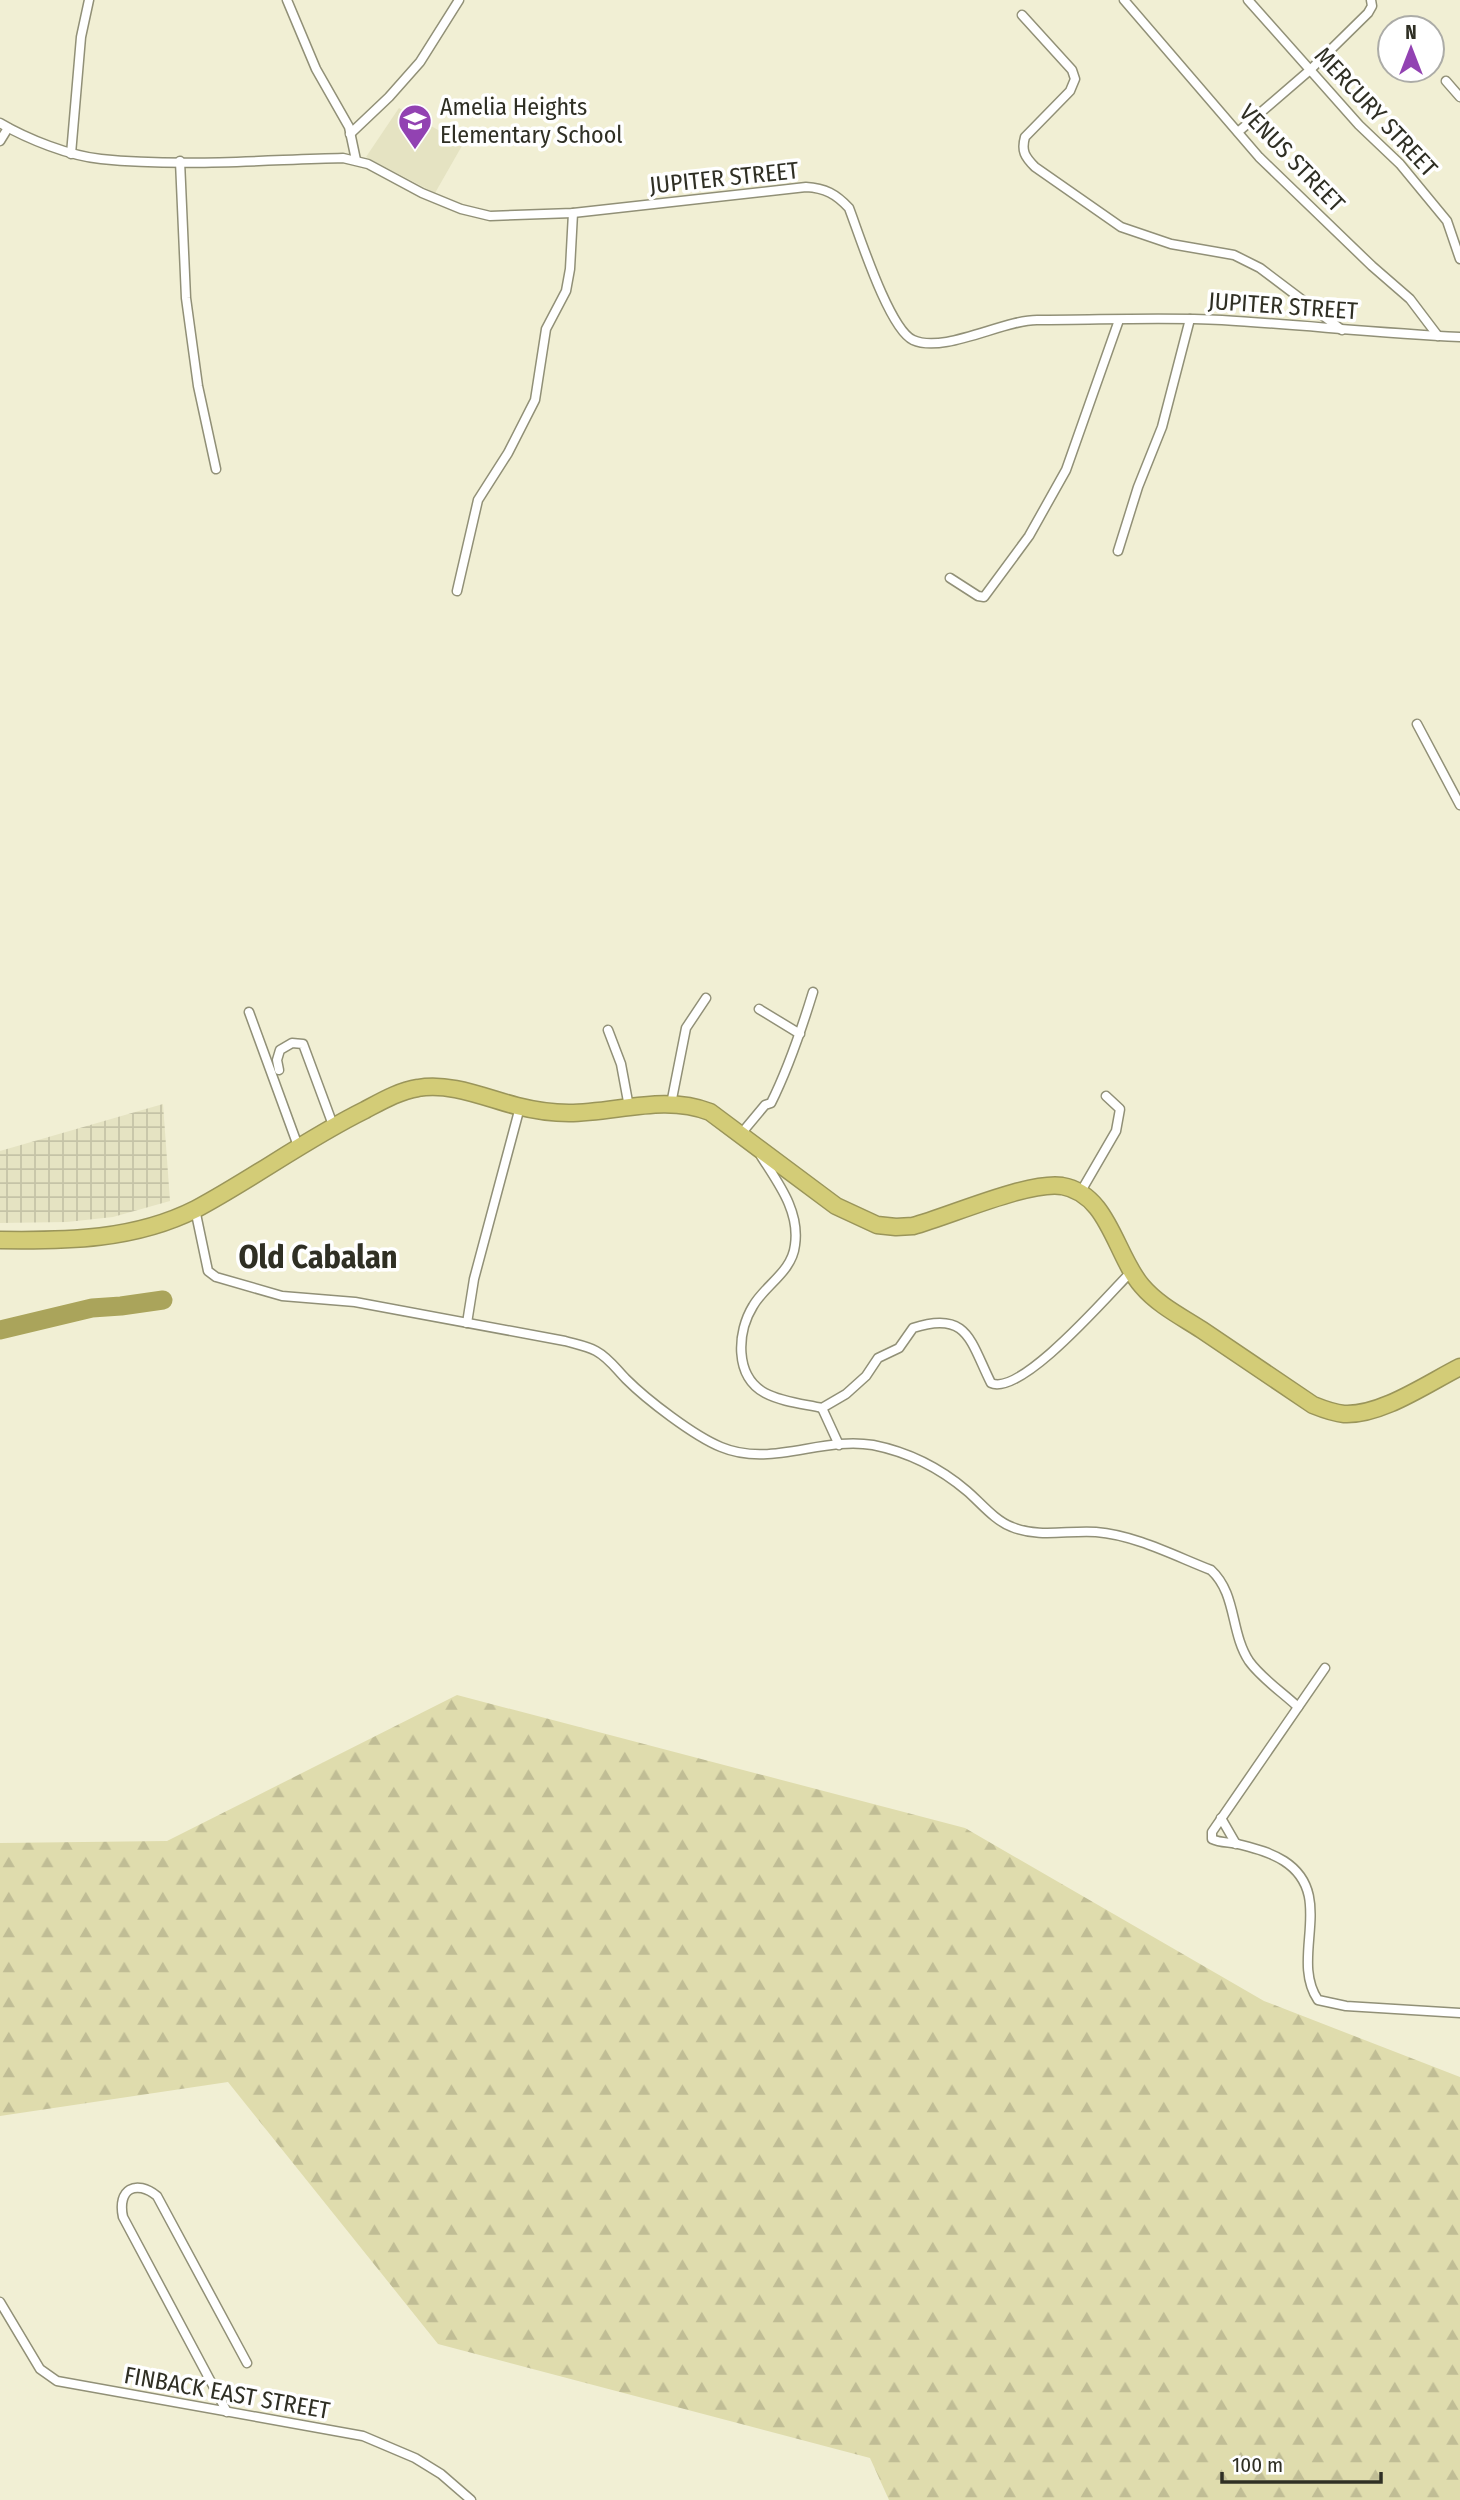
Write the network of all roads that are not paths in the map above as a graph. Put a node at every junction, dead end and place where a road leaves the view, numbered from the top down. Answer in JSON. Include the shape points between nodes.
{"nodes":[{"id":1,"x":89,"y":0,"type":"edge"},
{"id":2,"x":287,"y":0,"type":"edge"},
{"id":3,"x":459,"y":0,"type":"edge"},
{"id":4,"x":1124,"y":0,"type":"edge"},
{"id":5,"x":1248,"y":0,"type":"edge"},
{"id":6,"x":1371,"y":3,"type":"edge"},
{"id":7,"x":1022,"y":15,"type":"dead end"},
{"id":8,"x":1310,"y":70,"type":"junction"},
{"id":9,"x":1446,"y":81,"type":"dead end"},
{"id":10,"x":1460,"y":97,"type":"edge"},
{"id":11,"x":4,"y":125,"type":"edge"},
{"id":12,"x":1238,"y":132,"type":"junction"},
{"id":13,"x":350,"y":134,"type":"junction"},
{"id":14,"x":0,"y":141,"type":"edge"},
{"id":15,"x":71,"y":154,"type":"junction"},
{"id":16,"x":356,"y":160,"type":"junction"},
{"id":17,"x":180,"y":161,"type":"junction"},
{"id":18,"x":573,"y":213,"type":"junction"},
{"id":19,"x":1460,"y":259,"type":"edge"},
{"id":20,"x":1190,"y":319,"type":"junction"},
{"id":21,"x":1119,"y":320,"type":"junction"},
{"id":22,"x":1342,"y":330,"type":"junction"},
{"id":23,"x":1438,"y":336,"type":"junction"},
{"id":24,"x":1460,"y":337,"type":"edge"},
{"id":25,"x":216,"y":469,"type":"dead end"},
{"id":26,"x":1118,"y":551,"type":"dead end"},
{"id":27,"x":950,"y":578,"type":"dead end"},
{"id":28,"x":457,"y":591,"type":"dead end"},
{"id":29,"x":1417,"y":724,"type":"dead end"},
{"id":30,"x":1460,"y":805,"type":"edge"},
{"id":31,"x":813,"y":992,"type":"dead end"},
{"id":32,"x":706,"y":998,"type":"dead end"},
{"id":33,"x":759,"y":1009,"type":"dead end"},
{"id":34,"x":249,"y":1012,"type":"dead end"},
{"id":35,"x":608,"y":1030,"type":"dead end"},
{"id":36,"x":800,"y":1034,"type":"junction"},
{"id":37,"x":279,"y":1070,"type":"dead end"},
{"id":38,"x":1106,"y":1096,"type":"dead end"},
{"id":39,"x":671,"y":1104,"type":"junction"},
{"id":40,"x":520,"y":1107,"type":"junction"},
{"id":41,"x":629,"y":1107,"type":"junction"},
{"id":42,"x":333,"y":1125,"type":"junction"},
{"id":43,"x":740,"y":1135,"type":"junction"},
{"id":44,"x":298,"y":1146,"type":"junction"},
{"id":45,"x":756,"y":1147,"type":"junction"},
{"id":46,"x":1080,"y":1193,"type":"junction"},
{"id":47,"x":195,"y":1209,"type":"junction"},
{"id":48,"x":0,"y":1240,"type":"edge"},
{"id":49,"x":1131,"y":1272,"type":"junction"},
{"id":50,"x":467,"y":1323,"type":"junction"},
{"id":51,"x":1460,"y":1367,"type":"edge"},
{"id":52,"x":822,"y":1408,"type":"junction"},
{"id":53,"x":839,"y":1445,"type":"junction"},
{"id":54,"x":1325,"y":1668,"type":"dead end"},
{"id":55,"x":1298,"y":1707,"type":"junction"},
{"id":56,"x":1221,"y":1818,"type":"junction"},
{"id":57,"x":1237,"y":1844,"type":"junction"},
{"id":58,"x":1460,"y":2013,"type":"edge"},
{"id":59,"x":0,"y":2302,"type":"edge"},
{"id":60,"x":247,"y":2363,"type":"dead end"},
{"id":61,"x":227,"y":2412,"type":"junction"},
{"id":62,"x":471,"y":2500,"type":"edge"}],
"edges":[{"from":1,"to":15,"type":"street","via":[[81,37]]},
{"from":2,"to":13,"type":"street"},
{"from":3,"to":13,"type":"street","via":[[420,62]]},
{"from":4,"to":12,"type":"street","name":"VENUS STREET"},
{"from":5,"to":8,"type":"street","name":"MERCURY STREET"},
{"from":6,"to":8,"type":"street","via":[[1368,13]]},
{"from":7,"to":22,"type":"street","via":[[1075,79],[1070,91],[1026,137],[1025,158],[1121,227],[1171,244],[1234,255],[1260,268]]},
{"from":8,"to":12,"type":"street"},
{"from":8,"to":19,"type":"street","name":"MERCURY STREET","via":[[1447,221]]},
{"from":9,"to":10,"type":"street"},
{"from":11,"to":14,"type":"street"},
{"from":11,"to":15,"type":"street","name":"JUPITER STREET"},
{"from":12,"to":23,"type":"street","name":"VENUS STREET","via":[[1259,158],[1410,299]]},
{"from":13,"to":16,"type":"street"},
{"from":15,"to":17,"type":"street","name":"JUPITER STREET"},
{"from":16,"to":17,"type":"street","name":"JUPITER STREET"},
{"from":16,"to":18,"type":"street","name":"JUPITER STREET","via":[[422,193],[489,216]]},
{"from":17,"to":25,"type":"street","via":[[186,298]]},
{"from":18,"to":21,"type":"street","name":"JUPITER STREET","via":[[822,188],[849,208],[886,303],[911,339],[946,341],[1031,320]]},
{"from":18,"to":28,"type":"street","via":[[566,291],[546,330],[535,400],[478,500]]},
{"from":20,"to":21,"type":"street","name":"JUPITER STREET"},
{"from":20,"to":22,"type":"street","name":"JUPITER STREET"},
{"from":20,"to":26,"type":"street","via":[[1163,427]]},
{"from":21,"to":27,"type":"street","via":[[1066,470],[1029,536],[984,597]]},
{"from":22,"to":23,"type":"street","name":"JUPITER STREET"},
{"from":23,"to":24,"type":"street","name":"JUPITER STREET"},
{"from":29,"to":30,"type":"street"},
{"from":31,"to":36,"type":"street"},
{"from":32,"to":39,"type":"street","via":[[686,1028]]},
{"from":33,"to":36,"type":"street"},
{"from":34,"to":44,"type":"street"},
{"from":35,"to":41,"type":"street","via":[[621,1064]]},
{"from":36,"to":43,"type":"street","via":[[771,1103]]},
{"from":37,"to":42,"type":"street","via":[[279,1049],[303,1044]]},
{"from":38,"to":46,"type":"street","via":[[1120,1109],[1116,1131]]},
{"from":39,"to":41,"type":"highway"},
{"from":39,"to":43,"type":"highway","via":[[710,1111]]},
{"from":40,"to":41,"type":"highway","via":[[568,1113]]},
{"from":40,"to":42,"type":"highway","via":[[445,1088],[422,1087],[401,1092]]},
{"from":40,"to":50,"type":"street","via":[[474,1279]]},
{"from":42,"to":44,"type":"highway"},
{"from":43,"to":45,"type":"highway"},
{"from":44,"to":47,"type":"highway"},
{"from":45,"to":46,"type":"highway","via":[[836,1206],[877,1225],[913,1226],[1042,1186],[1062,1186]]},
{"from":45,"to":52,"type":"street","via":[[789,1201],[795,1245],[783,1271],[753,1306],[743,1331],[741,1362],[763,1392]]},
{"from":46,"to":49,"type":"highway","via":[[1103,1215]]},
{"from":47,"to":48,"type":"highway","via":[[103,1237]]},
{"from":47,"to":50,"type":"street","via":[[208,1271],[216,1277],[282,1296],[355,1302]]},
{"from":49,"to":51,"type":"highway","via":[[1156,1300],[1312,1405],[1334,1412],[1364,1412]]},
{"from":49,"to":52,"type":"street","via":[[1023,1376],[1007,1383],[990,1383],[959,1326],[925,1324],[913,1328],[899,1348],[878,1358],[846,1395]]},
{"from":50,"to":53,"type":"street","via":[[595,1350],[693,1432],[722,1447],[747,1454],[779,1454]]},
{"from":52,"to":53,"type":"street"},
{"from":53,"to":55,"type":"street","via":[[871,1445],[921,1460],[1009,1526],[1028,1532],[1097,1532],[1211,1570],[1222,1580],[1250,1661]]},
{"from":54,"to":55,"type":"street"},
{"from":55,"to":56,"type":"street"},
{"from":56,"to":57,"type":"street"},
{"from":56,"to":57,"type":"street","via":[[1212,1839]]},
{"from":57,"to":58,"type":"street","via":[[1284,1861],[1307,1890],[1311,1911],[1308,1978],[1318,2000]]},
{"from":59,"to":61,"type":"street","name":"FINBACK EAST STREET","via":[[40,2369],[57,2381]]},
{"from":60,"to":61,"type":"street","via":[[157,2196],[147,2188],[134,2187],[125,2193],[120,2204],[123,2217]]},
{"from":61,"to":62,"type":"street","name":"FINBACK EAST STREET","via":[[363,2436],[415,2458]]}]}
